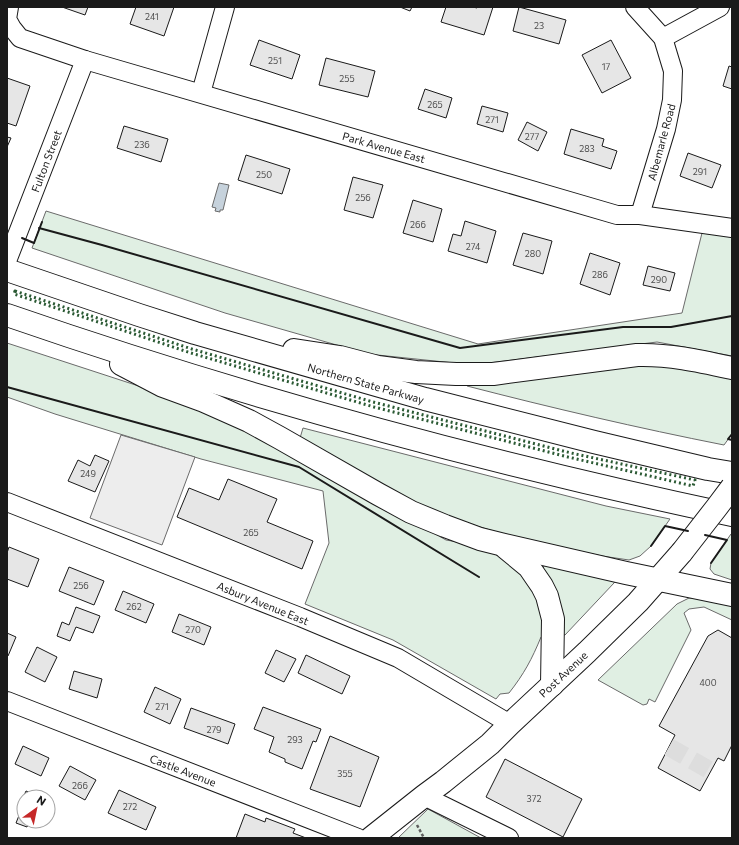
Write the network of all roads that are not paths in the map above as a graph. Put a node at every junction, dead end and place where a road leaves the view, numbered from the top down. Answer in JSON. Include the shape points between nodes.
{"nodes":[{"id":1,"x":9,"y":7,"type":"edge"},
{"id":2,"x":225,"y":7,"type":"edge"},
{"id":3,"x":635,"y":7,"type":"edge"},
{"id":4,"x":720,"y":7,"type":"edge"},
{"id":5,"x":662,"y":38,"type":"junction"},
{"id":6,"x":85,"y":60,"type":"junction"},
{"id":7,"x":201,"y":93,"type":"junction"},
{"id":8,"x":640,"y":215,"type":"junction"},
{"id":9,"x":732,"y":228,"type":"edge"},
{"id":10,"x":7,"y":261,"type":"edge"},
{"id":11,"x":7,"y":270,"type":"edge"},
{"id":12,"x":7,"y":315,"type":"edge"},
{"id":13,"x":195,"y":333,"type":"junction"},
{"id":14,"x":61,"y":334,"type":"junction"},
{"id":15,"x":732,"y":368,"type":"edge"},
{"id":16,"x":732,"y":473,"type":"edge"},
{"id":17,"x":732,"y":487,"type":"edge"},
{"id":18,"x":7,"y":502,"type":"edge"},
{"id":19,"x":732,"y":515,"type":"edge"},
{"id":20,"x":500,"y":544,"type":"junction"},
{"id":21,"x":658,"y":580,"type":"junction"},
{"id":22,"x":732,"y":595,"type":"edge"},
{"id":23,"x":552,"y":685,"type":"junction"},
{"id":24,"x":7,"y":701,"type":"edge"},
{"id":25,"x":510,"y":724,"type":"junction"},
{"id":26,"x":424,"y":796,"type":"junction"},
{"id":27,"x":358,"y":838,"type":"edge"},
{"id":28,"x":371,"y":838,"type":"edge"},
{"id":29,"x":509,"y":838,"type":"edge"}],
"edges":[{"from":1,"to":6,"type":"street","name":"Park Avenue East","via":[[7,19],[20,38]]},
{"from":2,"to":7,"type":"street"},
{"from":3,"to":5,"type":"street","name":"Albemarle Road"},
{"from":4,"to":5,"type":"street"},
{"from":5,"to":8,"type":"street","name":"Albemarle Road","via":[[673,71],[672,100]]},
{"from":6,"to":7,"type":"street","name":"Park Avenue East"},
{"from":6,"to":10,"type":"street","name":"Fulton Street"},
{"from":7,"to":8,"type":"street","name":"Park Avenue East","via":[[617,215]]},
{"from":8,"to":9,"type":"street","name":"Park Avenue East"},
{"from":11,"to":13,"type":"main road","name":"Northern State Parkway"},
{"from":12,"to":14,"type":"main road"},
{"from":13,"to":15,"type":"main road","via":[[340,357],[378,367],[436,373],[493,374],[636,355],[685,358]]},
{"from":13,"to":16,"type":"main road","name":"Northern State Parkway","via":[[432,401],[594,442]]},
{"from":14,"to":19,"type":"main road","via":[[372,428],[575,480]]},
{"from":14,"to":20,"type":"main road","via":[[163,386],[249,421],[411,512],[480,539]]},
{"from":17,"to":21,"type":"main road","name":"Post Avenue","bridge":true},
{"from":18,"to":25,"type":"street","name":"Asbury Avenue East","via":[[398,658]]},
{"from":20,"to":21,"type":"main road"},
{"from":20,"to":23,"type":"main road","via":[[529,566],[547,596],[553,619]]},
{"from":21,"to":22,"type":"main road"},
{"from":21,"to":23,"type":"main road","name":"Post Avenue"},
{"from":23,"to":25,"type":"main road","name":"Post Avenue"},
{"from":24,"to":27,"type":"street","name":"Castle Avenue"},
{"from":25,"to":26,"type":"main road","name":"Post Avenue","via":[[490,744]]},
{"from":26,"to":28,"type":"main road","name":"Post Avenue"},
{"from":26,"to":29,"type":"street"}]}
